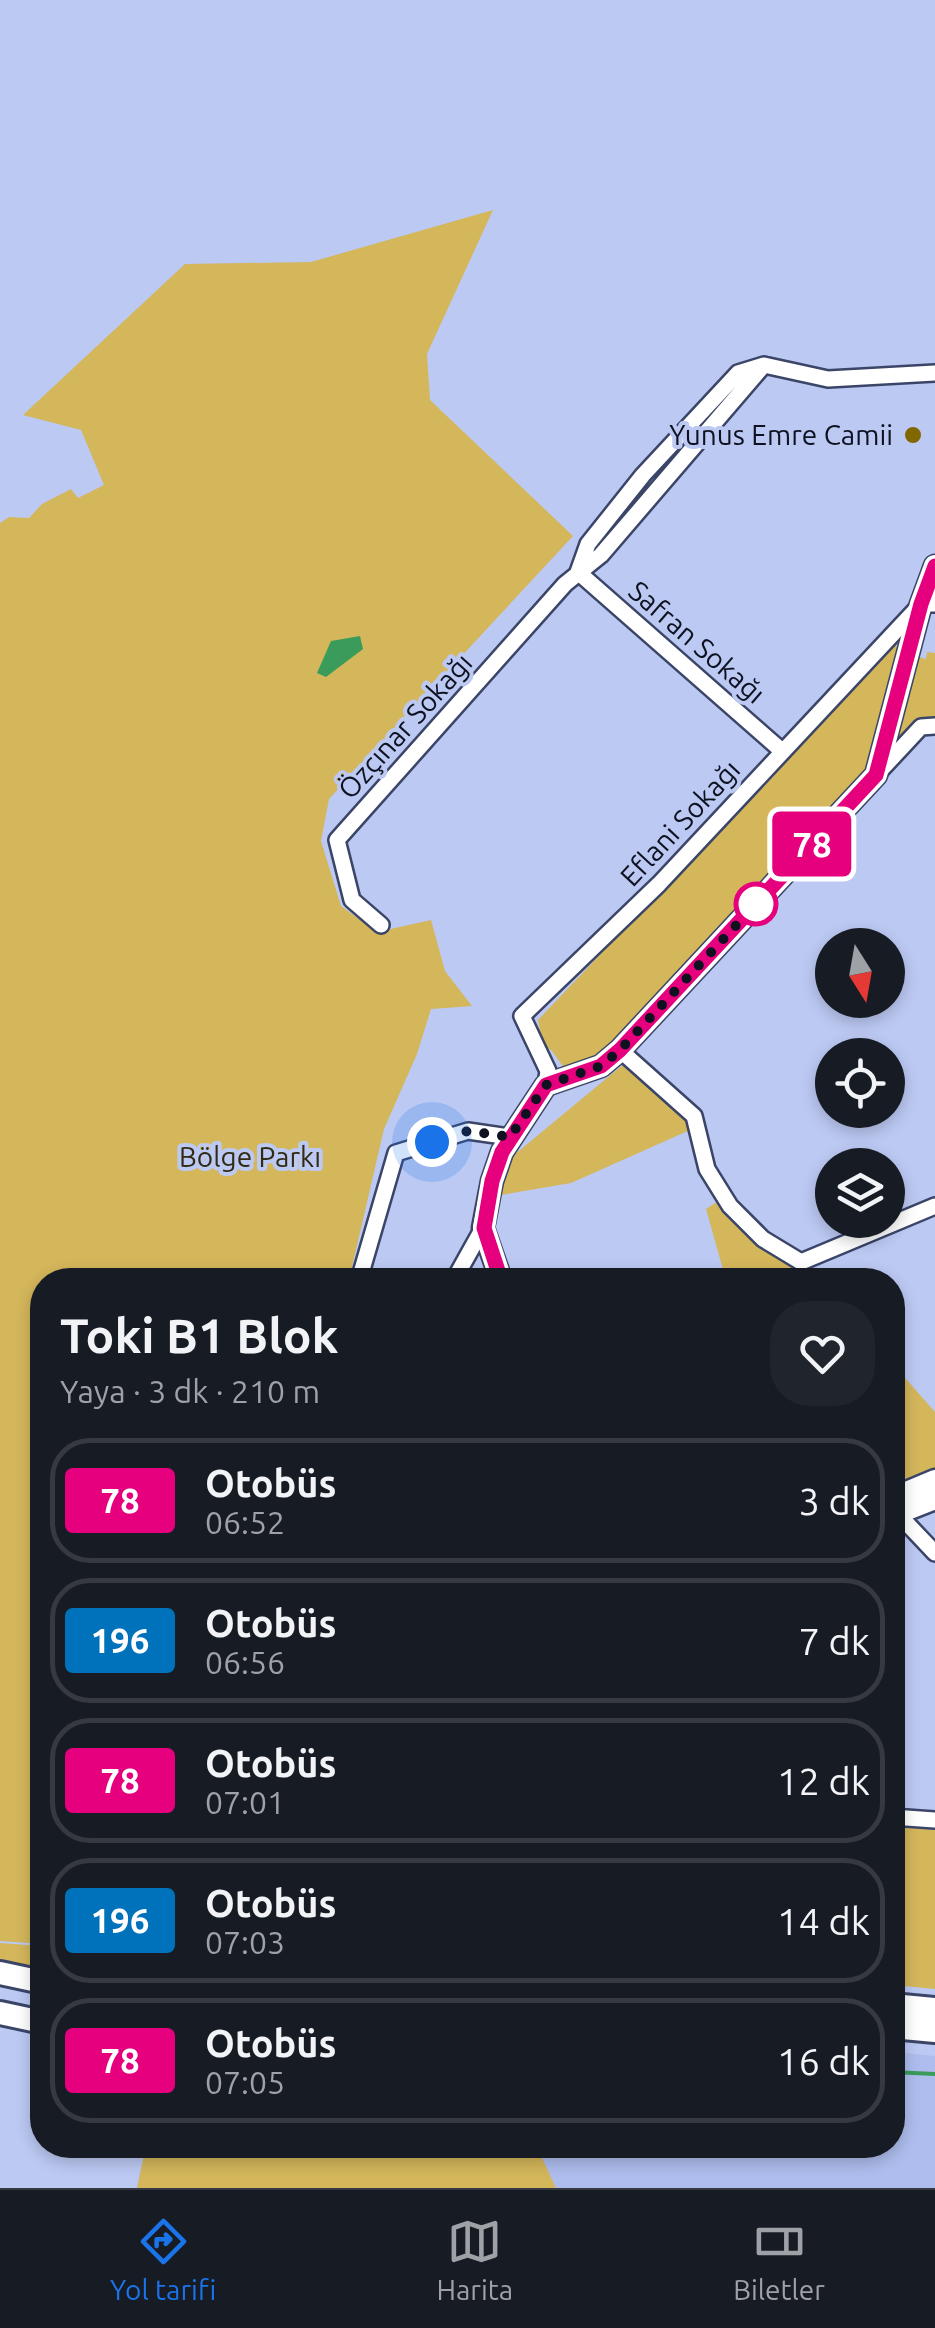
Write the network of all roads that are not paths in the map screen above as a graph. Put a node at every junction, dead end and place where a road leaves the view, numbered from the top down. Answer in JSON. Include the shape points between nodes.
{"nodes":[{"id":1,"x":935,"y":373,"type":"edge"},
{"id":2,"x":935,"y":566,"type":"edge"},
{"id":3,"x":578,"y":572,"type":"junction"},
{"id":4,"x":928,"y":604,"type":"edge"},
{"id":5,"x":935,"y":726,"type":"edge"},
{"id":6,"x":782,"y":751,"type":"junction"},
{"id":7,"x":876,"y":775,"type":"junction"},
{"id":8,"x":381,"y":925,"type":"dead end"},
{"id":9,"x":620,"y":1050,"type":"junction"},
{"id":10,"x":546,"y":1085,"type":"junction"},
{"id":11,"x":510,"y":1137,"type":"junction"},
{"id":12,"x":935,"y":1206,"type":"edge"},
{"id":13,"x":484,"y":1228,"type":"junction"},
{"id":14,"x":362,"y":1268,"type":"edge"},
{"id":15,"x":461,"y":1268,"type":"edge"},
{"id":16,"x":497,"y":1268,"type":"edge"},
{"id":17,"x":935,"y":1480,"type":"edge"},
{"id":18,"x":935,"y":1498,"type":"edge"},
{"id":19,"x":905,"y":1502,"type":"edge"},
{"id":20,"x":905,"y":1507,"type":"edge"},
{"id":21,"x":905,"y":1522,"type":"edge"},
{"id":22,"x":935,"y":1553,"type":"edge"},
{"id":23,"x":905,"y":1818,"type":"edge"},
{"id":24,"x":935,"y":1820,"type":"edge"},
{"id":25,"x":0,"y":1973,"type":"edge"},
{"id":26,"x":30,"y":1979,"type":"edge"},
{"id":27,"x":905,"y":2006,"type":"edge"},
{"id":28,"x":935,"y":2008,"type":"edge"},
{"id":29,"x":0,"y":2012,"type":"edge"},
{"id":30,"x":30,"y":2019,"type":"edge"},
{"id":31,"x":905,"y":2029,"type":"edge"},
{"id":32,"x":935,"y":2031,"type":"edge"}],
"edges":[{"from":1,"to":3,"type":"street","name":"Özçınar Sokağı","via":[[828,380],[764,365],[738,373],[643,475],[588,544]]},
{"from":2,"to":4,"type":"street"},
{"from":3,"to":6,"type":"street","name":"Safran Sokağı"},
{"from":3,"to":8,"type":"street","name":"Özçınar Sokağı","via":[[337,840],[352,900]]},
{"from":4,"to":6,"type":"street","name":"Eflani Sokağı"},
{"from":4,"to":7,"type":"street"},
{"from":5,"to":7,"type":"street","via":[[921,728]]},
{"from":6,"to":10,"type":"street","name":"Eflani Sokağı","via":[[659,884],[522,1016],[548,1071]]},
{"from":7,"to":9,"type":"street"},
{"from":9,"to":10,"type":"street","via":[[601,1066]]},
{"from":9,"to":12,"type":"street","via":[[694,1116],[707,1170],[730,1206],[763,1239],[800,1262]]},
{"from":10,"to":11,"type":"street"},
{"from":11,"to":13,"type":"street","via":[[492,1181]]},
{"from":11,"to":14,"type":"street","via":[[468,1131],[396,1153]]},
{"from":13,"to":15,"type":"street"},
{"from":13,"to":16,"type":"street"},
{"from":17,"to":19,"type":"street"},
{"from":18,"to":20,"type":"street"},
{"from":21,"to":22,"type":"street"},
{"from":23,"to":24,"type":"street"},
{"from":25,"to":26,"type":"main road"},
{"from":27,"to":28,"type":"main road"},
{"from":29,"to":30,"type":"main road"},
{"from":31,"to":32,"type":"main road"}]}
